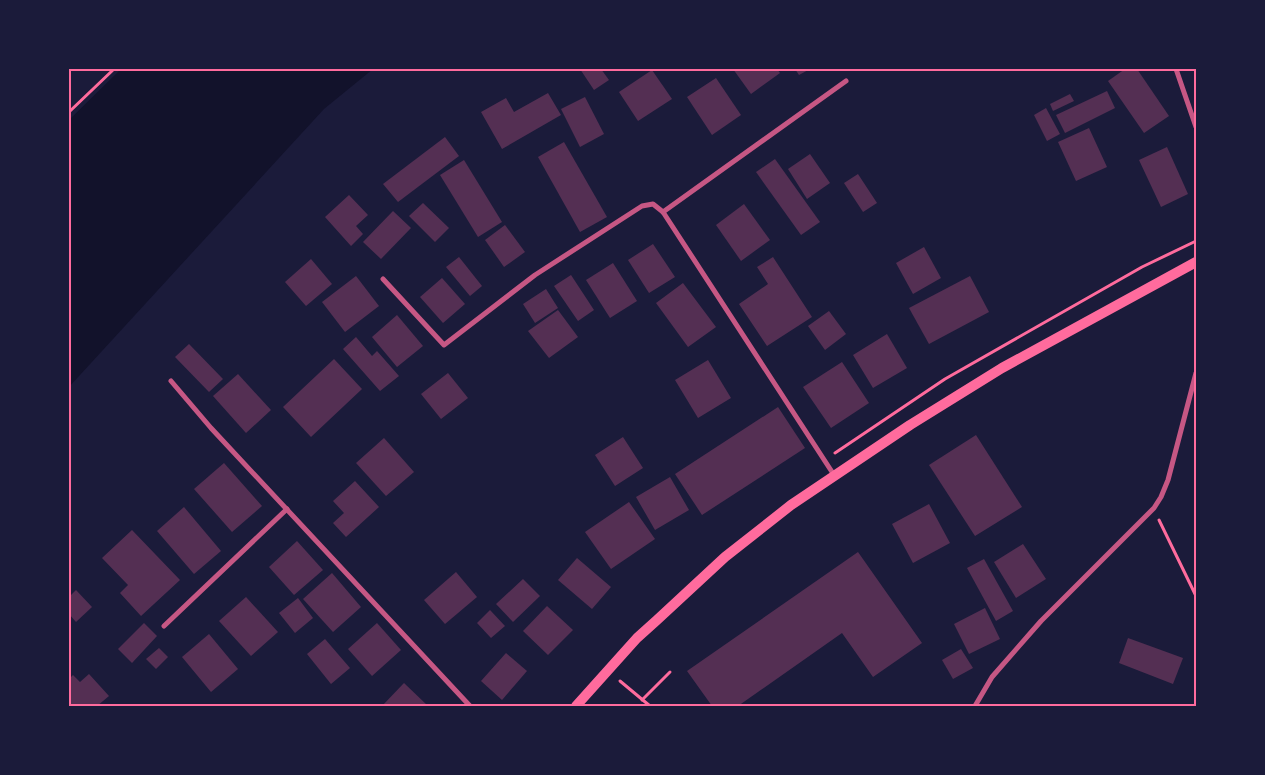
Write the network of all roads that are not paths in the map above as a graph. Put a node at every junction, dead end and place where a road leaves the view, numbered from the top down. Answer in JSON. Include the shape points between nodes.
{"nodes":[{"id":1,"x":1176,"y":69,"type":"edge"},
{"id":2,"x":846,"y":81,"type":"dead end"},
{"id":3,"x":1196,"y":127,"type":"edge"},
{"id":4,"x":663,"y":212,"type":"junction"},
{"id":5,"x":1196,"y":262,"type":"edge"},
{"id":6,"x":383,"y":278,"type":"dead end"},
{"id":7,"x":1196,"y":373,"type":"edge"},
{"id":8,"x":171,"y":381,"type":"dead end"},
{"id":9,"x":834,"y":475,"type":"junction"},
{"id":10,"x":287,"y":509,"type":"junction"},
{"id":11,"x":164,"y":626,"type":"dead end"},
{"id":12,"x":470,"y":706,"type":"edge"},
{"id":13,"x":576,"y":706,"type":"edge"},
{"id":14,"x":976,"y":706,"type":"edge"}],
"edges":[{"from":1,"to":3,"type":"street"},
{"from":2,"to":4,"type":"street"},
{"from":4,"to":6,"type":"street","via":[[653,204],[642,206],[535,275],[444,345]]},
{"from":4,"to":9,"type":"street"},
{"from":5,"to":9,"type":"main road","via":[[1002,368]]},
{"from":7,"to":14,"type":"street","via":[[1168,480],[1154,508],[1041,621],[992,677]]},
{"from":8,"to":10,"type":"street"},
{"from":9,"to":13,"type":"main road","via":[[725,557],[637,638]]},
{"from":10,"to":11,"type":"street"},
{"from":10,"to":12,"type":"street"}]}
